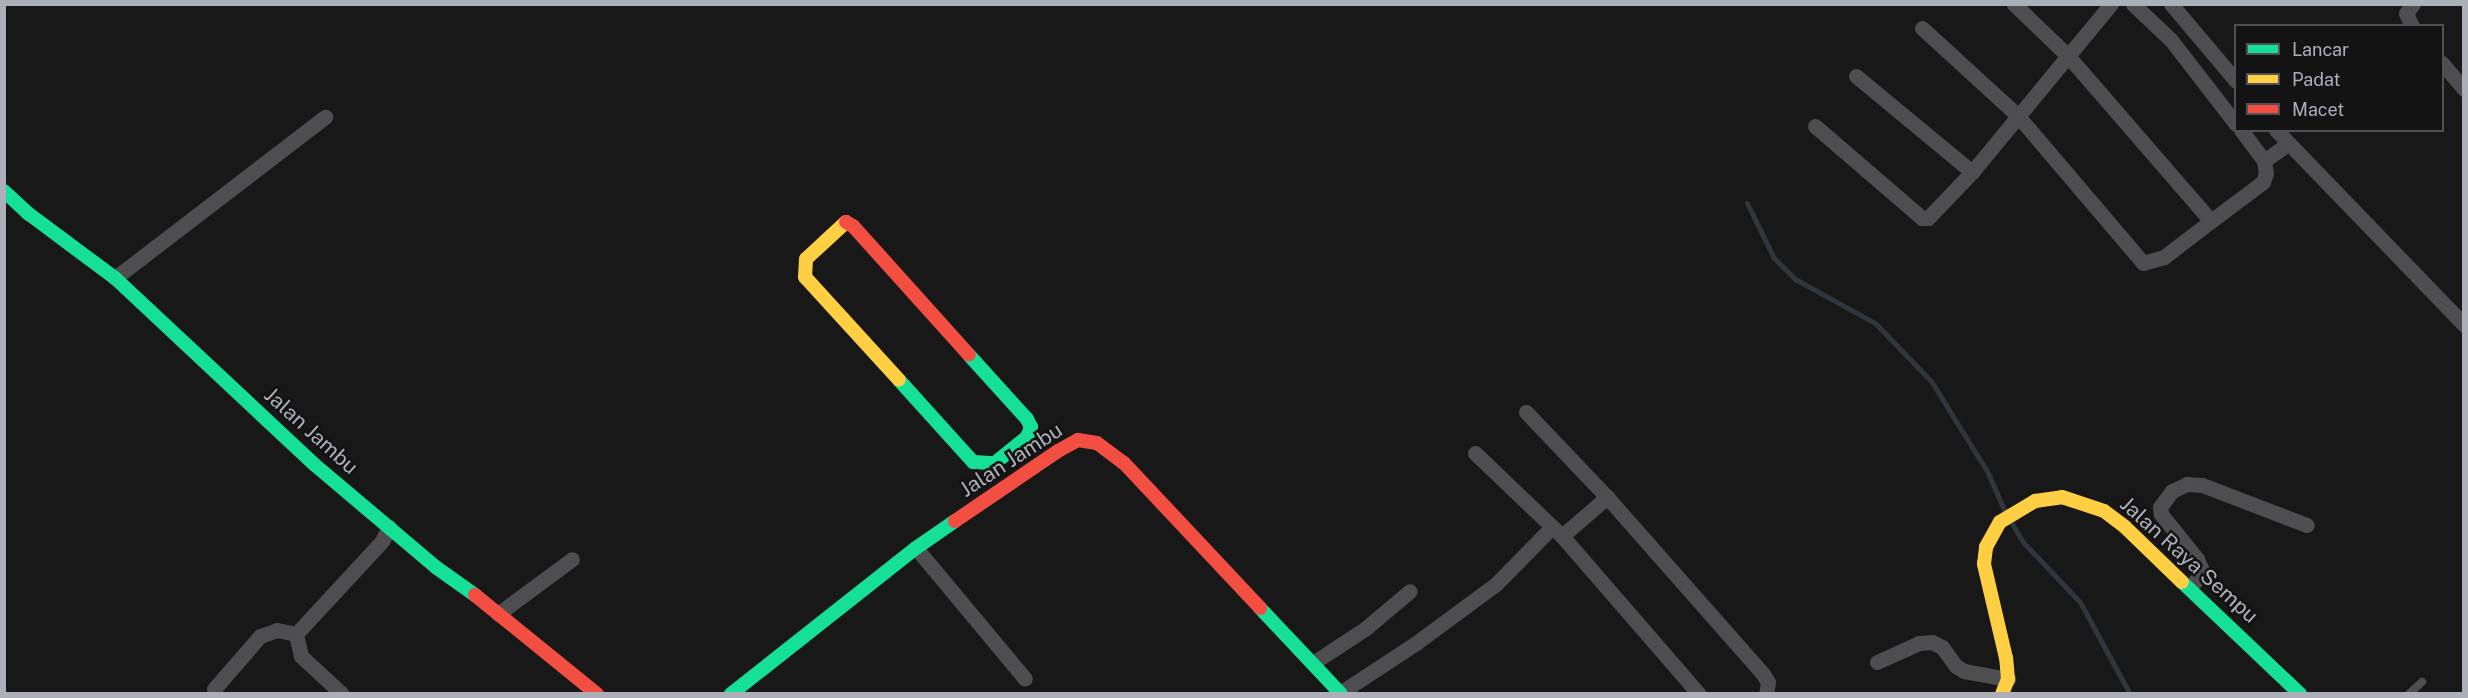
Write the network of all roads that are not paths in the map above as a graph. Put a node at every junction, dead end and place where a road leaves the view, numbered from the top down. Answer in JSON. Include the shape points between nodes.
{"nodes":[{"id":1,"x":2014,"y":4,"type":"edge"},
{"id":2,"x":2111,"y":4,"type":"edge"},
{"id":3,"x":2133,"y":4,"type":"edge"},
{"id":4,"x":2172,"y":4,"type":"edge"},
{"id":5,"x":2413,"y":4,"type":"edge"},
{"id":6,"x":2411,"y":24,"type":"edge"},
{"id":7,"x":1922,"y":28,"type":"dead end"},
{"id":8,"x":2068,"y":56,"type":"junction"},
{"id":9,"x":2444,"y":65,"type":"edge"},
{"id":10,"x":1856,"y":76,"type":"dead end"},
{"id":11,"x":2234,"y":80,"type":"edge"},
{"id":12,"x":2463,"y":89,"type":"edge"},
{"id":13,"x":2018,"y":116,"type":"junction"},
{"id":14,"x":325,"y":117,"type":"dead end"},
{"id":15,"x":2234,"y":123,"type":"edge"},
{"id":16,"x":1815,"y":126,"type":"dead end"},
{"id":17,"x":2242,"y":132,"type":"edge"},
{"id":18,"x":2278,"y":132,"type":"edge"},
{"id":19,"x":2287,"y":144,"type":"junction"},
{"id":20,"x":2264,"y":161,"type":"junction"},
{"id":21,"x":1972,"y":172,"type":"junction"},
{"id":22,"x":4,"y":191,"type":"edge"},
{"id":23,"x":2211,"y":221,"type":"junction"},
{"id":24,"x":115,"y":278,"type":"junction"},
{"id":25,"x":2463,"y":325,"type":"edge"},
{"id":26,"x":1526,"y":412,"type":"dead end"},
{"id":27,"x":1475,"y":453,"type":"dead end"},
{"id":28,"x":994,"y":463,"type":"junction"},
{"id":29,"x":1011,"y":483,"type":"junction"},
{"id":30,"x":1607,"y":497,"type":"junction"},
{"id":31,"x":2307,"y":525,"type":"dead end"},
{"id":32,"x":389,"y":527,"type":"junction"},
{"id":33,"x":1557,"y":532,"type":"junction"},
{"id":34,"x":916,"y":548,"type":"junction"},
{"id":35,"x":573,"y":559,"type":"dead end"},
{"id":36,"x":2190,"y":587,"type":"junction"},
{"id":37,"x":1410,"y":591,"type":"dead end"},
{"id":38,"x":498,"y":614,"type":"junction"},
{"id":39,"x":296,"y":633,"type":"junction"},
{"id":40,"x":1877,"y":662,"type":"dead end"},
{"id":41,"x":1313,"y":663,"type":"junction"},
{"id":42,"x":1025,"y":679,"type":"dead end"},
{"id":43,"x":2422,"y":682,"type":"dead end"},
{"id":44,"x":2005,"y":686,"type":"edge"},
{"id":45,"x":214,"y":689,"type":"dead end"},
{"id":46,"x":342,"y":693,"type":"edge"},
{"id":47,"x":597,"y":693,"type":"edge"},
{"id":48,"x":731,"y":693,"type":"edge"},
{"id":49,"x":1341,"y":693,"type":"edge"},
{"id":50,"x":1699,"y":693,"type":"edge"},
{"id":51,"x":1766,"y":693,"type":"edge"},
{"id":52,"x":2300,"y":693,"type":"edge"},
{"id":53,"x":2409,"y":693,"type":"edge"}],
"edges":[{"from":1,"to":8,"type":"street"},
{"from":2,"to":8,"type":"street"},
{"from":3,"to":15,"type":"street","via":[[2171,40]]},
{"from":4,"to":11,"type":"street"},
{"from":5,"to":6,"type":"street","via":[[2406,14]]},
{"from":7,"to":13,"type":"street"},
{"from":8,"to":13,"type":"street"},
{"from":8,"to":23,"type":"street"},
{"from":9,"to":12,"type":"street"},
{"from":10,"to":21,"type":"street"},
{"from":13,"to":21,"type":"street"},
{"from":13,"to":23,"type":"street","via":[[2143,263],[2164,257]]},
{"from":14,"to":24,"type":"street"},
{"from":16,"to":21,"type":"street","via":[[1925,219]]},
{"from":17,"to":20,"type":"street"},
{"from":18,"to":19,"type":"street"},
{"from":19,"to":20,"type":"street"},
{"from":19,"to":25,"type":"street"},
{"from":20,"to":23,"type":"street","via":[[2263,182]]},
{"from":22,"to":24,"type":"street","name":"Jalan Jambu"},
{"from":24,"to":32,"type":"street","name":"Jalan Jambu","via":[[315,465]]},
{"from":26,"to":30,"type":"street"},
{"from":27,"to":33,"type":"street"},
{"from":28,"to":28,"type":"street","via":[[973,462],[805,277],[806,259],[839,226],[846,222],[854,226],[1027,419],[1031,428],[1027,437]]},
{"from":28,"to":29,"type":"street"},
{"from":29,"to":34,"type":"street","name":"Jalan Jambu"},
{"from":29,"to":41,"type":"street","name":"Jalan Jambu","via":[[1074,442],[1089,441],[1105,448],[1161,500]]},
{"from":30,"to":33,"type":"street"},
{"from":30,"to":51,"type":"street","via":[[1763,674],[1768,682]]},
{"from":31,"to":36,"type":"street","via":[[2202,485],[2187,484],[2172,491],[2160,507],[2161,514],[2201,568],[2200,576]]},
{"from":32,"to":38,"type":"street","name":"Jalan Jambu"},
{"from":32,"to":39,"type":"street","via":[[382,541]]},
{"from":33,"to":49,"type":"street","via":[[1496,584]]},
{"from":33,"to":50,"type":"street"},
{"from":34,"to":42,"type":"street"},
{"from":34,"to":48,"type":"street","name":"Jalan Jambu"},
{"from":35,"to":38,"type":"street"},
{"from":36,"to":44,"type":"street","name":"Jalan Raya Sempu","via":[[2104,511],[2062,497],[2044,498],[2015,513],[2000,522],[1986,547],[1984,564],[2006,658]]},
{"from":36,"to":52,"type":"street","name":"Jalan Raya Sempu"},
{"from":37,"to":41,"type":"street","via":[[1366,628]]},
{"from":38,"to":47,"type":"street","name":"Jalan Jambu"},
{"from":39,"to":45,"type":"street","via":[[277,630],[260,636]]},
{"from":39,"to":46,"type":"street","via":[[301,657]]},
{"from":40,"to":44,"type":"street","via":[[1919,643],[1932,642],[1942,647],[1964,671]]},
{"from":41,"to":49,"type":"street","name":"Jalan Jambu"},
{"from":43,"to":53,"type":"lane"}]}
